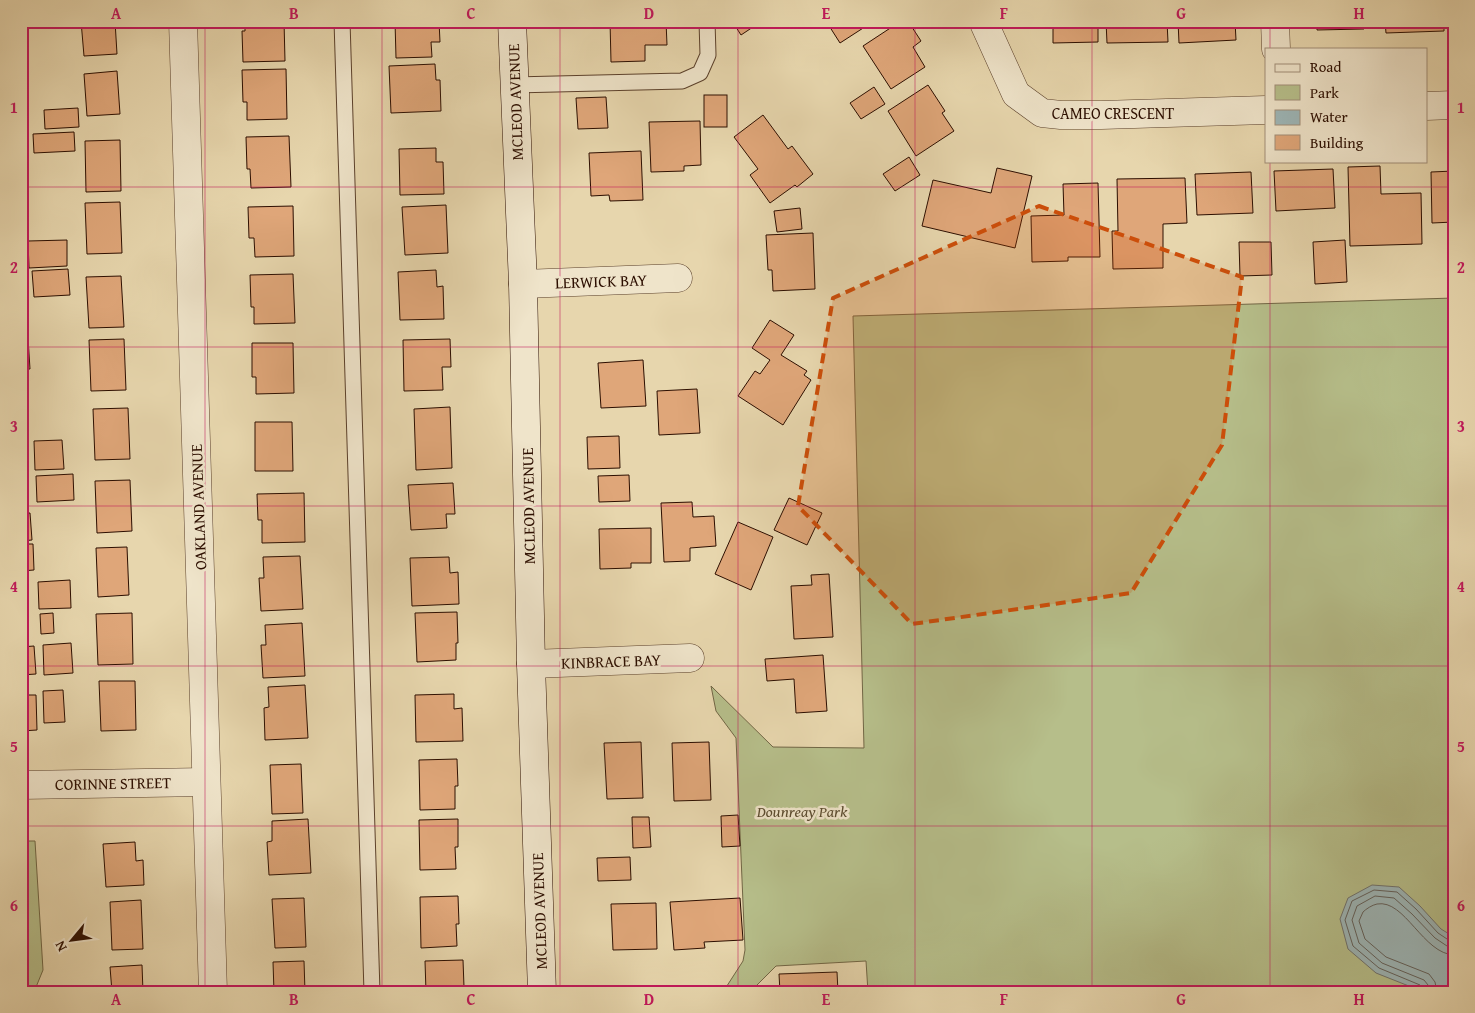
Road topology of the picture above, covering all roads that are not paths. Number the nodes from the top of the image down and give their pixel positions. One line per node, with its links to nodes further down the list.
1 (183, 21): 16 (street, OAKLAND AVENUE)
2 (342, 21): 19 (lane)
3 (512, 21): 8 (street, MCLEOD AVENUE)
4 (707, 21): 8 (lane)
5 (983, 21): 11 (street, CAMEO CRESCENT)
6 (1276, 21): 7 (street)
7 (1276, 48)
8 (514, 85): 13 (street, MCLEOD AVENUE)
9 (1454, 105): 10 (street)
10 (1428, 106)
11 (1265, 110)
12 (678, 278): 13 (street, LERWICK BAY)
13 (523, 284): 15 (street, MCLEOD AVENUE)
14 (690, 658): 15 (street, KINBRACE BAY)
15 (531, 664): 20 (street, MCLEOD AVENUE)
16 (206, 782): 17 (street, CORINNE STREET); 18 (street, OAKLAND AVENUE)
17 (21, 785)
18 (213, 992)
19 (372, 992)
20 (542, 992)

